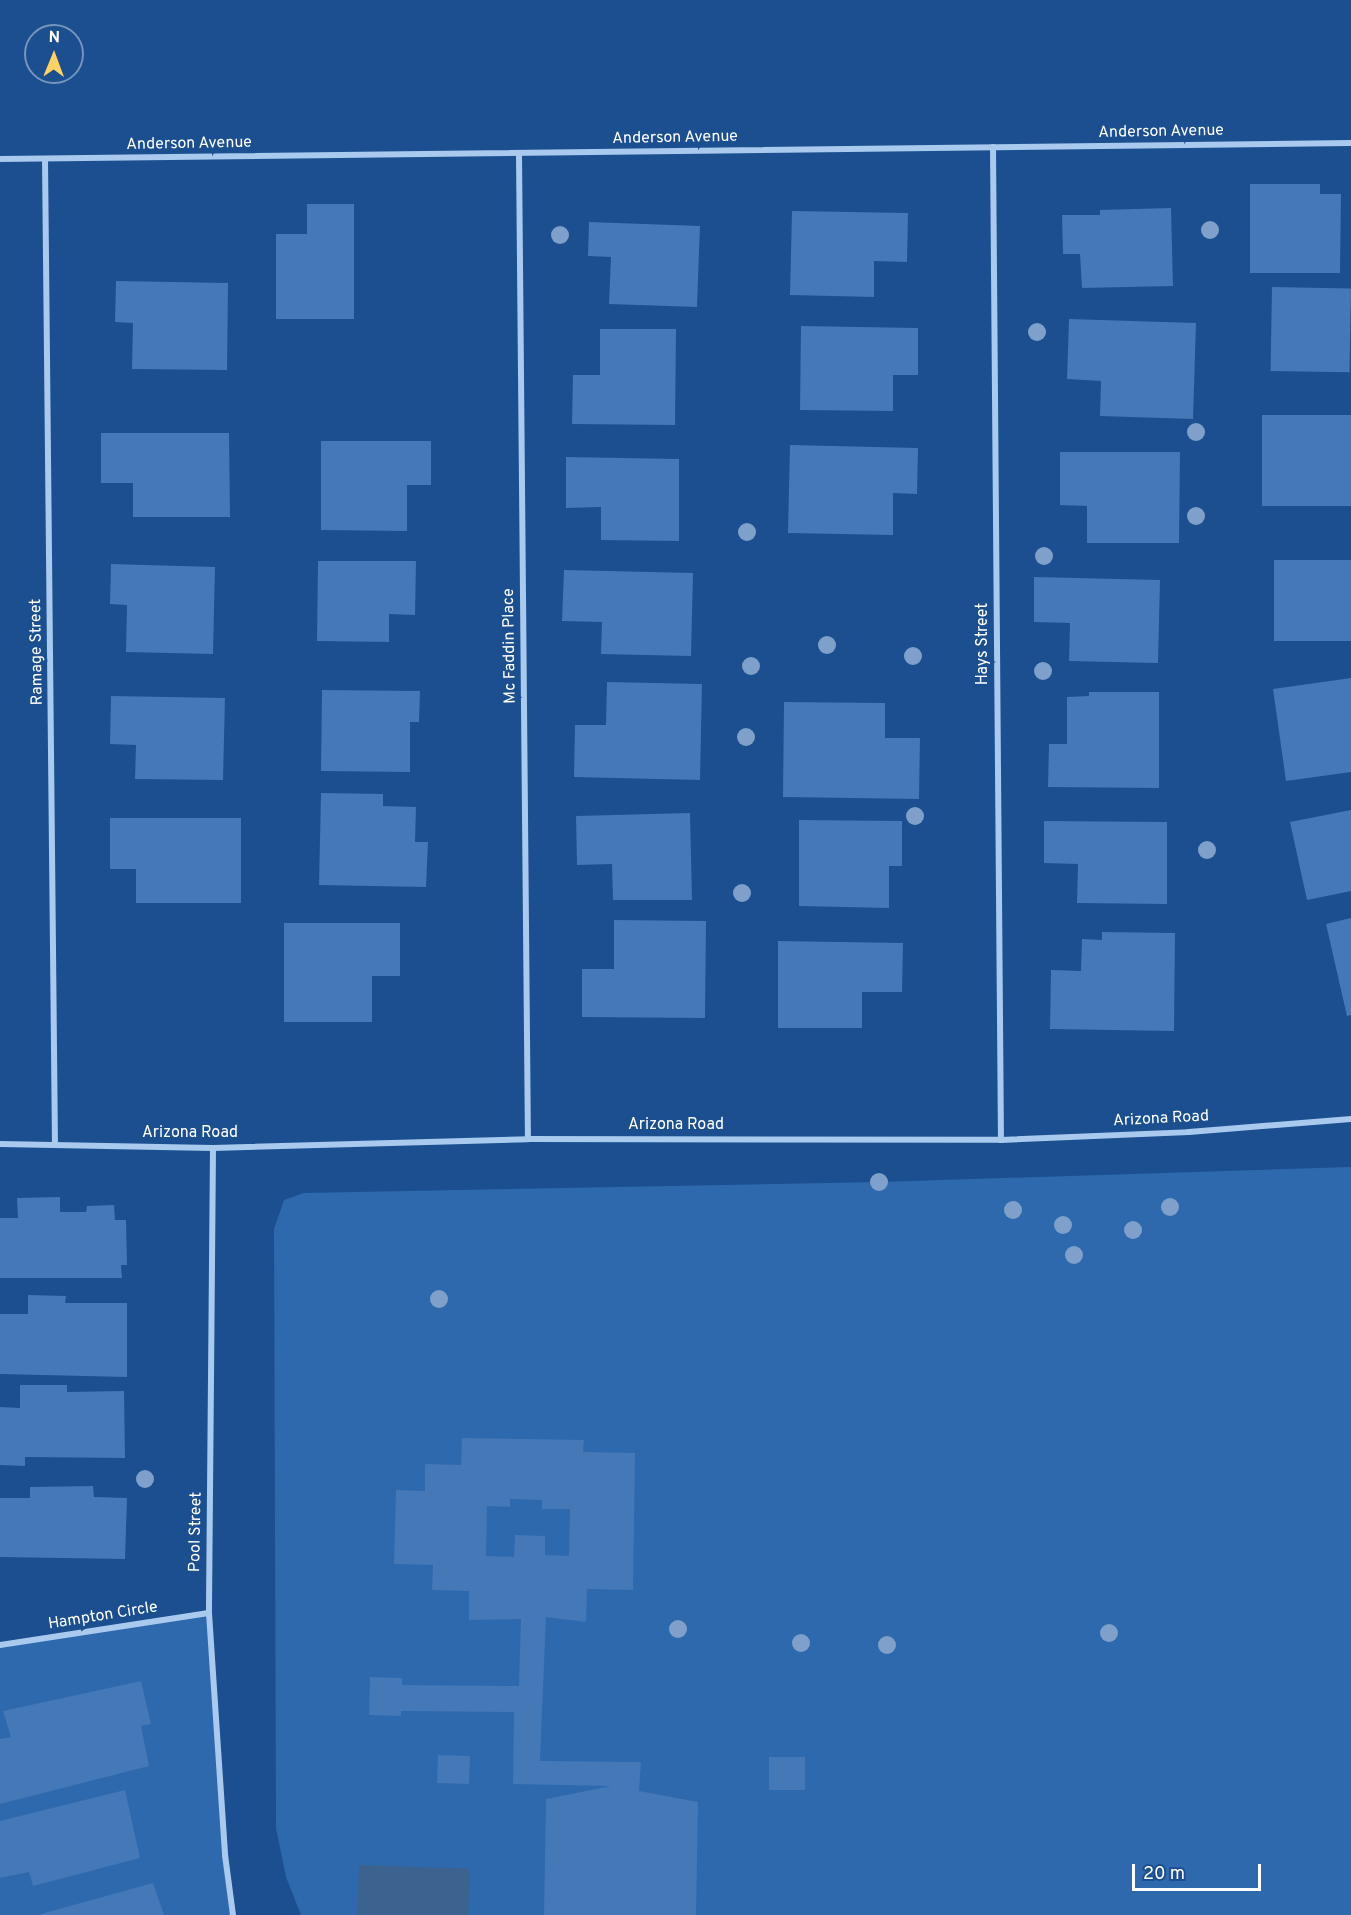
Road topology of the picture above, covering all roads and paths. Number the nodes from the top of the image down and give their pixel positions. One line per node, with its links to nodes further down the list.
1 (1351, 143): 2 (street, Anderson Avenue)
2 (993, 147): 3 (street, Anderson Avenue); 8 (street, Hays Street)
3 (519, 154): 5 (street, Anderson Avenue); 7 (street, Mc Faddin Place)
4 (0, 159): 5 (street, Anderson Avenue)
5 (45, 159): 10 (street, Ramage Street)
6 (1351, 1119): 8 (street, Arizona Road)
7 (528, 1139): 8 (street, Arizona Road); 11 (street, Arizona Road)
8 (1001, 1140)
9 (0, 1144): 10 (street, Arizona Road)
10 (55, 1145): 11 (street, Arizona Road)
11 (213, 1148): 12 (street, Pool Street)
12 (209, 1613): 13 (street, Hampton Circle); 14 (street, Pool Street)
13 (0, 1645)
14 (233, 1915)

